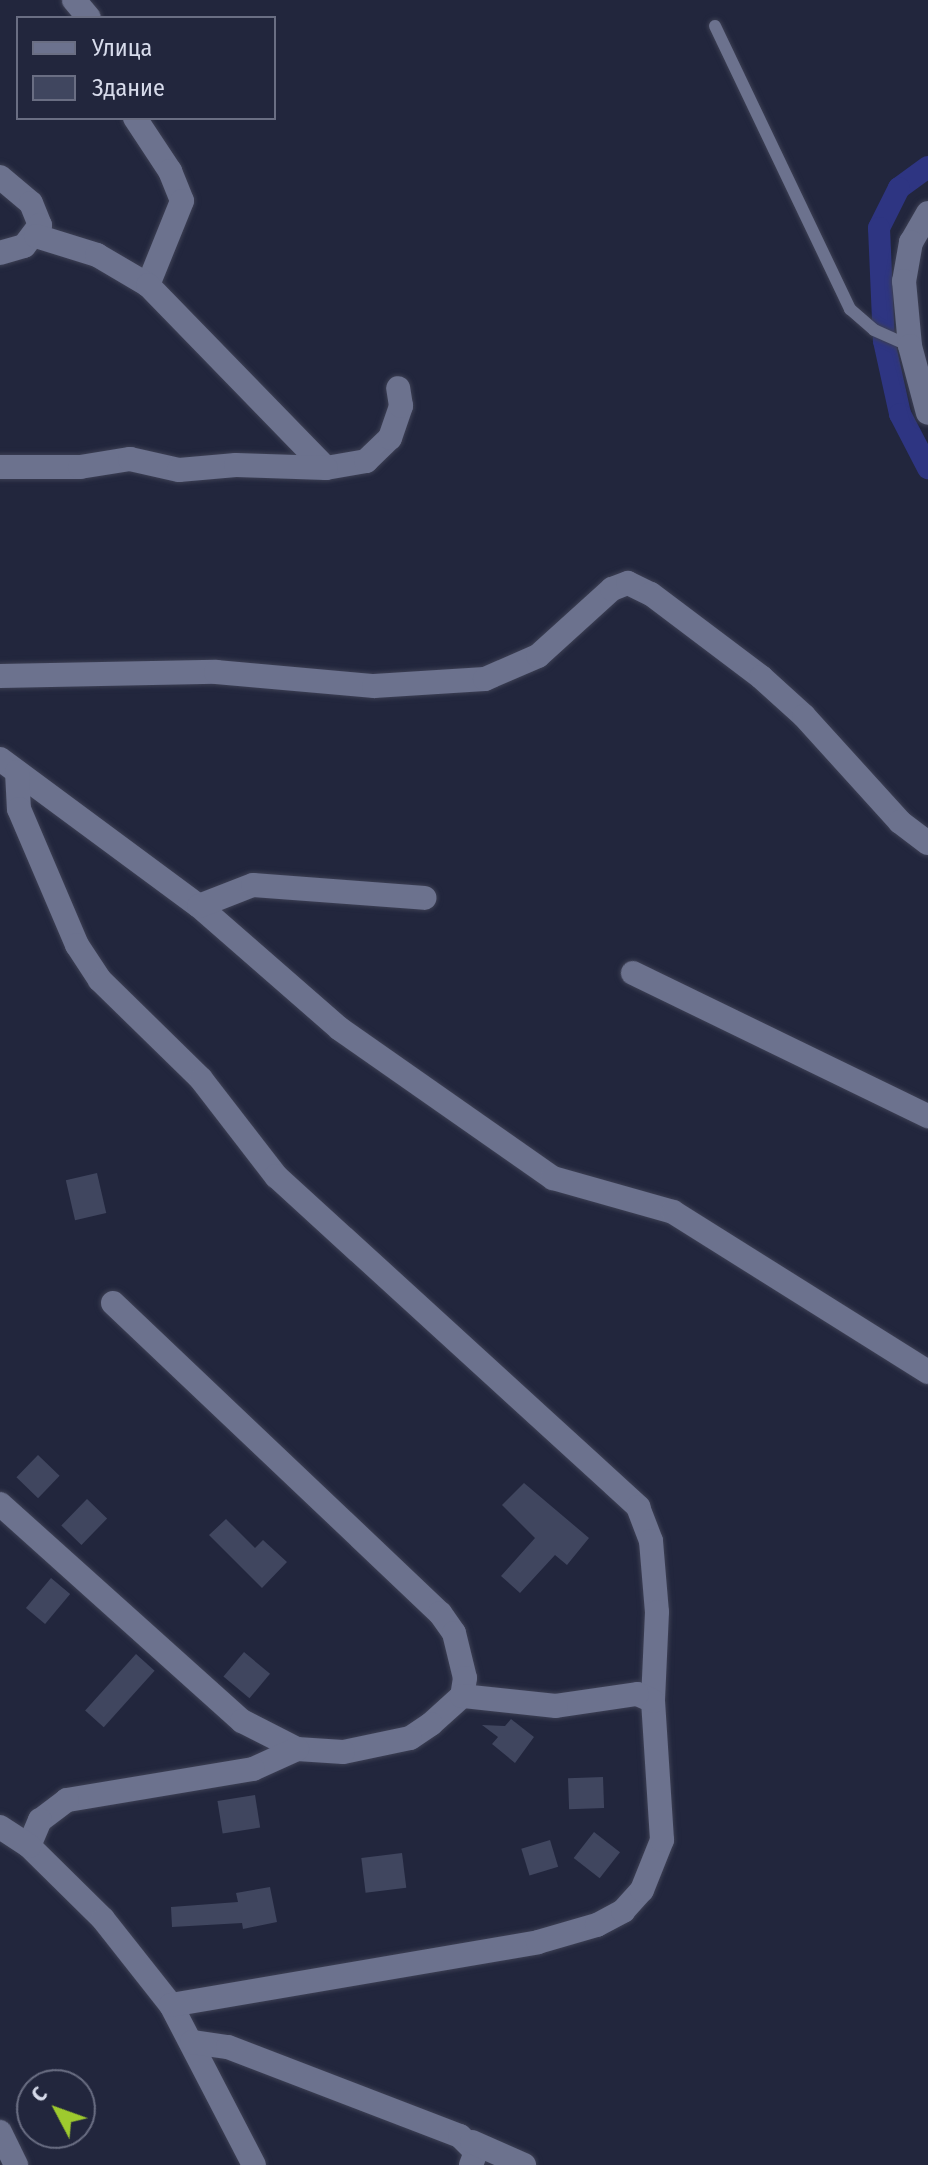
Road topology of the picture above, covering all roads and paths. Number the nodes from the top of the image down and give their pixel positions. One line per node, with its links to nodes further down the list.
1 (74, 0): 2 (street)
2 (87, 16)
3 (715, 26): 10 (lane)
4 (136, 120): 9 (street)
5 (0, 177): 7 (street)
6 (928, 213): 10 (street)
7 (36, 236): 8 (street); 9 (street)
8 (0, 253)
9 (148, 285): 14 (street)
10 (901, 343): 12 (street)
11 (398, 388): 14 (street)
12 (928, 413)
13 (0, 467): 14 (street)
14 (326, 468)
15 (0, 676): 17 (street)
16 (9, 766): 19 (street); 26 (street)
17 (928, 843)
18 (425, 898): 19 (street)
19 (199, 906): 23 (street)
20 (633, 973): 21 (street)
21 (928, 1116)
22 (113, 1303): 25 (street)
23 (928, 1372)
24 (0, 1504): 27 (street)
25 (462, 1696): 26 (street); 27 (street)
26 (653, 1701): 30 (street)
27 (297, 1749): 29 (street)
28 (0, 1827): 29 (street)
29 (29, 1846): 30 (street)
30 (171, 2005): 31 (street)
31 (192, 2042): 33 (street); 35 (street)
32 (0, 2132): 34 (street)
33 (471, 2154): 36 (street)
34 (16, 2165)
35 (254, 2165)
36 (524, 2165)

